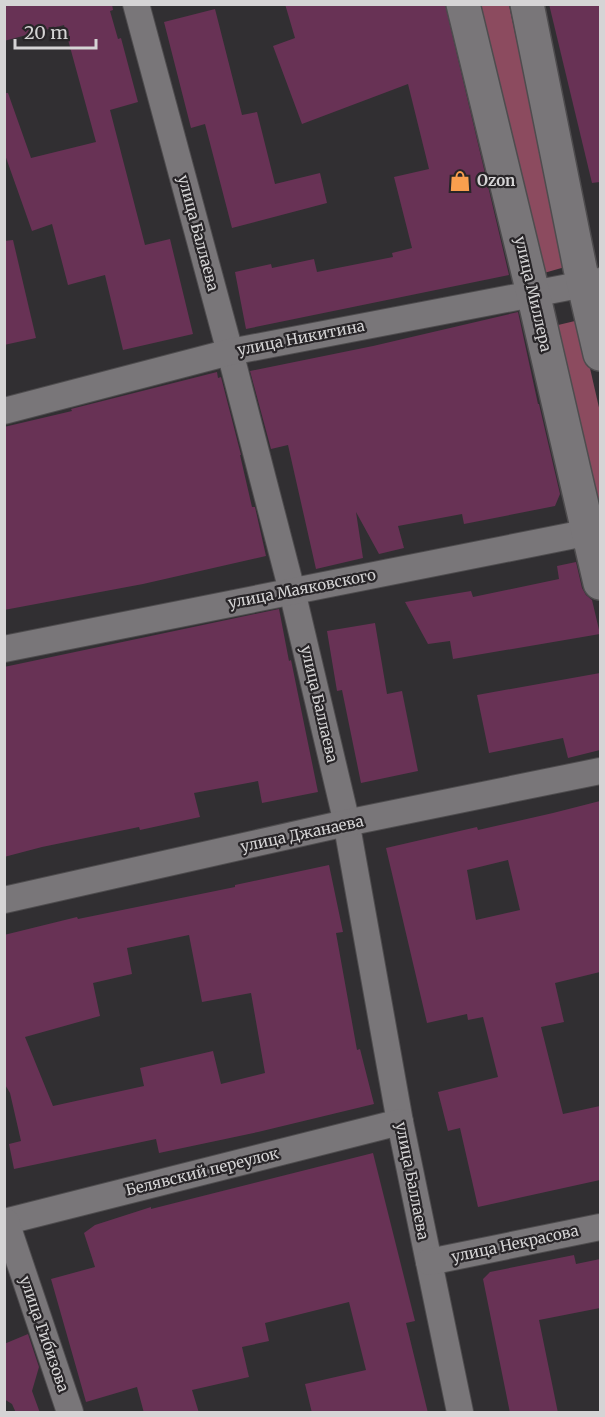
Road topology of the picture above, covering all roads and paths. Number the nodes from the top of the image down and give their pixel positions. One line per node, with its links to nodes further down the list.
1 (136, 4): 6 (street, улица Баллаева)
2 (463, 4): 5 (street, улица Миллера)
3 (527, 4): 4 (street)
4 (593, 282): 5 (street, улица Никитина); 7 (street)
5 (533, 293): 6 (street, улица Никитина); 9 (street, улица Миллера)
6 (230, 352): 8 (street, улица Никитина); 11 (street, улица Баллаева)
7 (600, 354)
8 (4, 411)
9 (594, 531): 10 (street, улица Миллера); 11 (street, улица Маяковского)
10 (600, 583)
11 (292, 591): 12 (street, улица Маяковского); 14 (street, улица Баллаева)
12 (4, 649)
13 (600, 771): 14 (street, улица Джанаева)
14 (346, 823): 15 (street, улица Джанаева); 16 (street, улица Баллаева)
15 (4, 900)
16 (400, 1122): 17 (street, Белявский переулок); 19 (street, улица Баллаева)
17 (5, 1222): 20 (street, улица Гибизова)
18 (600, 1227): 19 (street, улица Некрасова)
19 (429, 1262): 21 (street, улица Баллаева)
20 (70, 1413)
21 (460, 1413)

